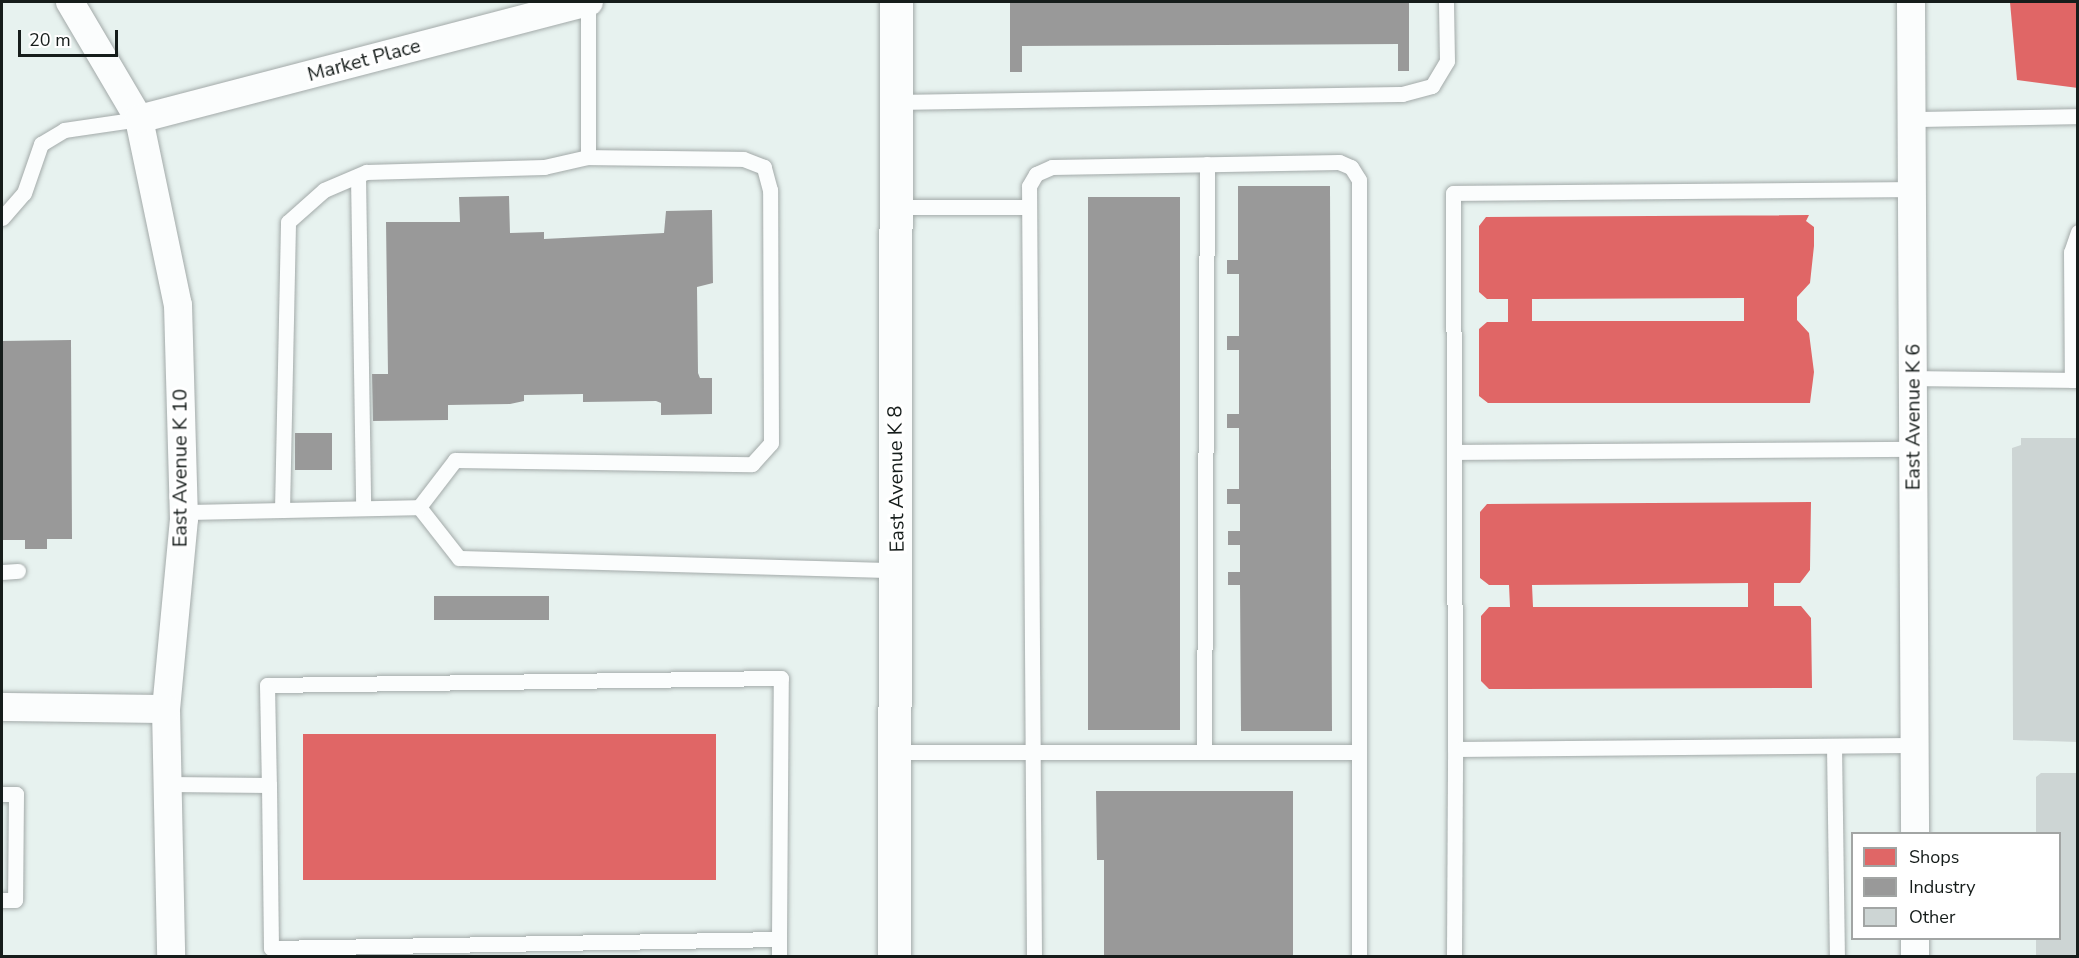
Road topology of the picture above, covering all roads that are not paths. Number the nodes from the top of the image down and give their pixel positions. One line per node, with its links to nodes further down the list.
1 (70, 2): 8 (street, East Avenue K 10)
2 (588, 2): 8 (street, Market Place); 10 (lane)
3 (896, 2): 6 (street, East Avenue K 8)
4 (1446, 2): 6 (lane)
5 (1911, 2): 9 (street, East Avenue K 6)
6 (895, 102): 14 (street, East Avenue K 8)
7 (2078, 116): 9 (lane)
8 (139, 119): 16 (lane); 25 (street, East Avenue K 10)
9 (1912, 119): 13 (street, East Avenue K 6)
10 (588, 157): 12 (lane); 22 (lane)
11 (1207, 164): 15 (lane); 36 (lane); 37 (lane)
12 (358, 176): 23 (lane); 24 (lane)
13 (1912, 189): 18 (street, East Avenue K 6); 21 (lane)
14 (894, 207): 15 (lane); 26 (street, East Avenue K 8)
15 (1029, 207): 35 (lane)
16 (2, 218)
17 (2078, 232): 19 (lane)
18 (1913, 378): 19 (lane); 20 (street, East Avenue K 6)
19 (2075, 380)
20 (1913, 449): 21 (lane); 31 (street, East Avenue K 6)
21 (1454, 452): 33 (lane)
22 (419, 507): 23 (lane); 26 (lane)
23 (363, 508): 24 (lane)
24 (282, 510): 25 (lane)
25 (184, 512): 30 (street, East Avenue K 10)
26 (897, 570): 34 (street, East Avenue K 8)
27 (18, 571): 28 (lane)
28 (2, 572)
29 (2, 707): 30 (street)
30 (166, 709): 38 (street, East Avenue K 10)
31 (1914, 745): 32 (lane); 41 (street, East Avenue K 6)
32 (1834, 746): 33 (lane); 51 (lane)
33 (1455, 749): 50 (lane)
34 (894, 752): 35 (lane); 47 (street, East Avenue K 8)
35 (1031, 752): 36 (lane); 48 (lane)
36 (1204, 752): 37 (lane)
37 (1359, 752): 49 (lane)
38 (168, 784): 39 (lane); 45 (street, East Avenue K 10)
39 (269, 784): 43 (lane); 43 (lane)
40 (2, 794): 42 (lane)
41 (1915, 832)
42 (2, 900)
43 (778, 939): 46 (lane)
44 (1915, 940): 52 (street)
45 (171, 957)
46 (779, 957)
47 (894, 957)
48 (1034, 957)
49 (1359, 957)
50 (1454, 957)
51 (1837, 957)
52 (1915, 957)

